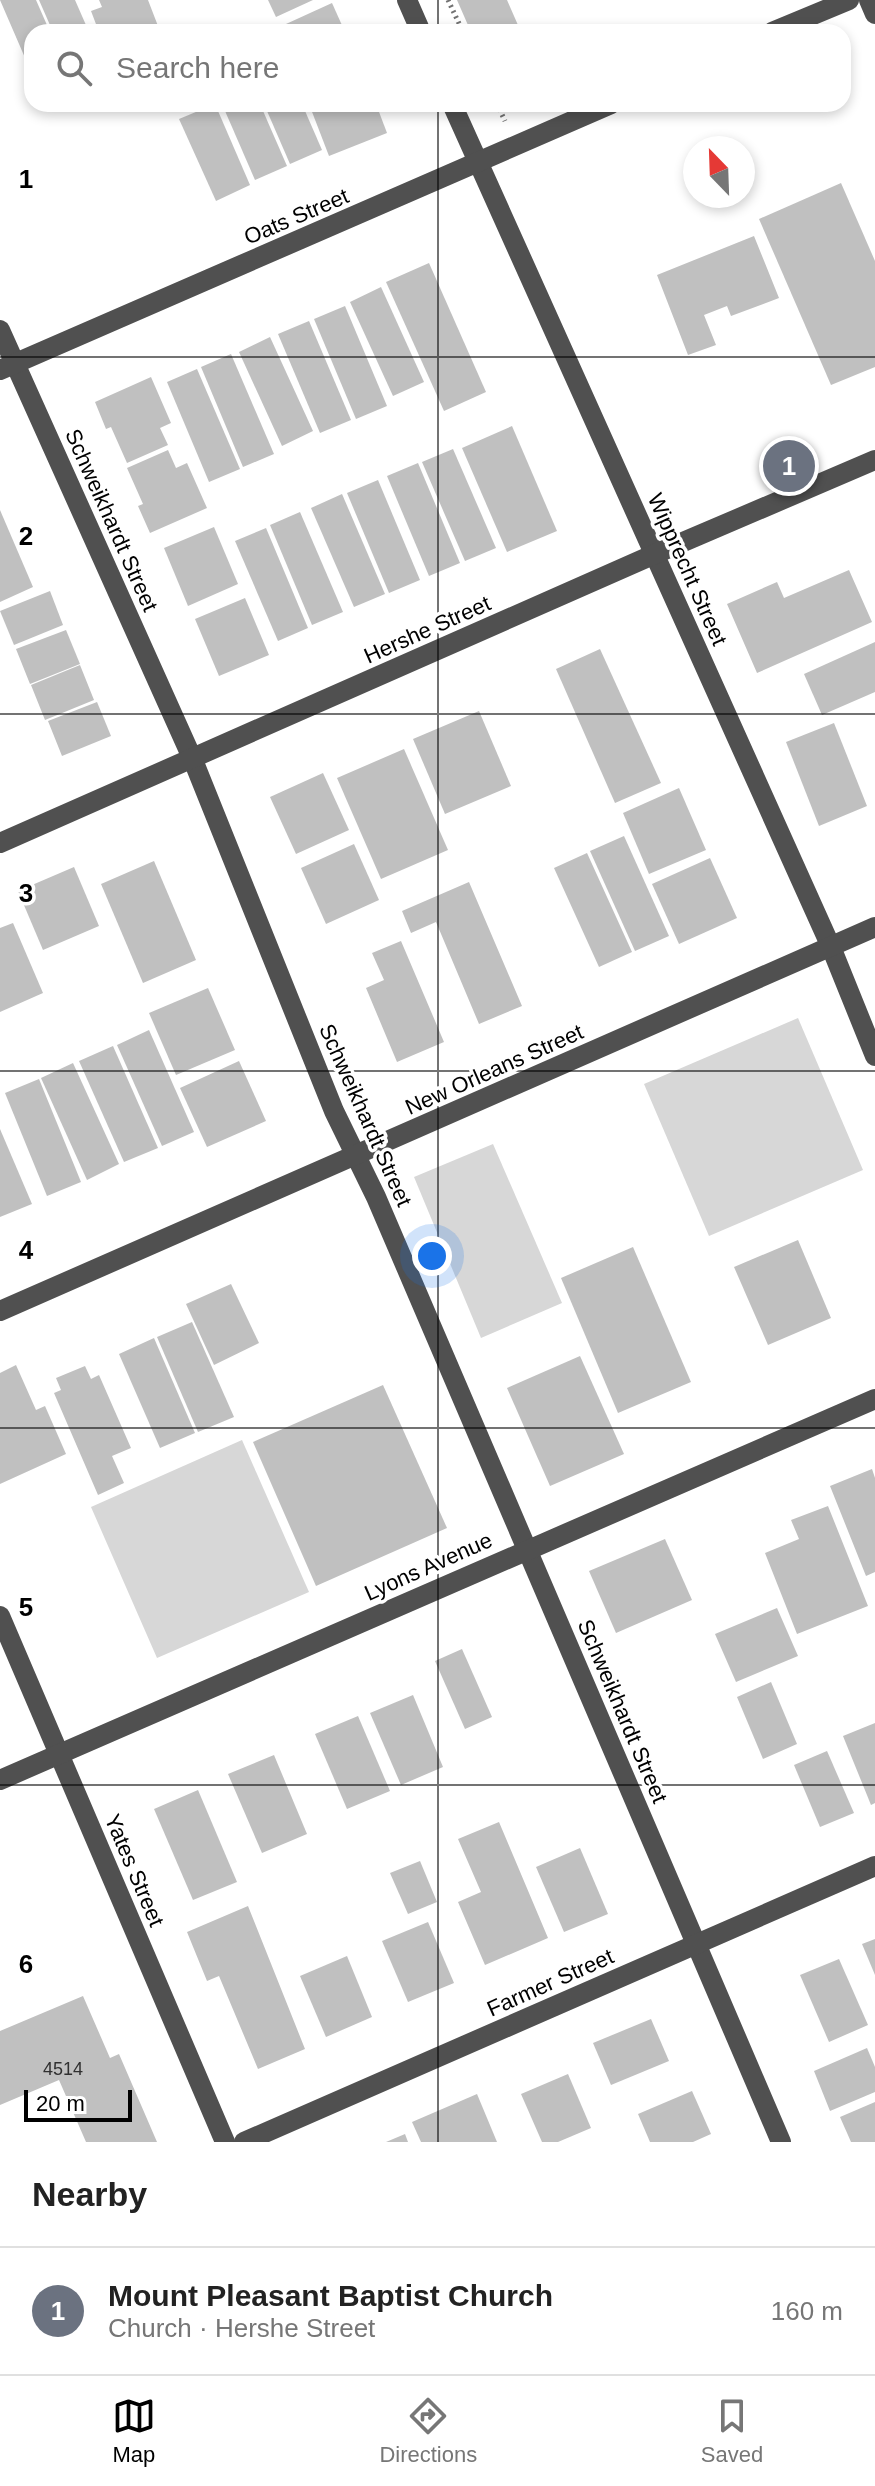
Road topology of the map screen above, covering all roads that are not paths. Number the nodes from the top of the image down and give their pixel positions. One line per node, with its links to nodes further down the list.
1 (407, 0): 5 (street)
2 (849, 0): 6 (street)
3 (869, 0): 4 (street)
4 (875, 14)
5 (418, 24)
6 (791, 24)
7 (456, 112): 9 (street, Wipprecht Street)
8 (593, 112): 9 (street, Oats Street)
9 (478, 163): 11 (street, Oats Street); 13 (street, Wipprecht Street)
10 (0, 330): 11 (street, Schweikhardt Street)
11 (8, 366): 14 (street, Schweikhardt Street)
12 (875, 460): 13 (street, Hershe Street)
13 (655, 554): 14 (street, Hershe Street); 17 (street, Wipprecht Street)
14 (193, 760): 15 (street, Hershe Street); 19 (street, Schweikhardt Street)
15 (0, 843)
16 (875, 927): 17 (street, New Orleans Street)
17 (831, 947): 18 (street, Wipprecht Street); 19 (street, New Orleans Street)
18 (875, 1056)
19 (355, 1156): 20 (street, New Orleans Street); 22 (street, Schweikhardt Street)
20 (0, 1311)
21 (875, 1399): 22 (street, Lyons Avenue)
22 (528, 1549): 24 (street, Lyons Avenue); 27 (street, Schweikhardt Street)
23 (0, 1616): 24 (street, Yates Street)
24 (59, 1754): 25 (street, Lyons Avenue); 28 (street, Yates Street)
25 (0, 1780)
26 (875, 1866): 27 (street, Farmer Street)
27 (695, 1945): 29 (street, Farmer Street); 30 (street, Schweikhardt Street)
28 (225, 2142)
29 (244, 2142)
30 (781, 2142)

